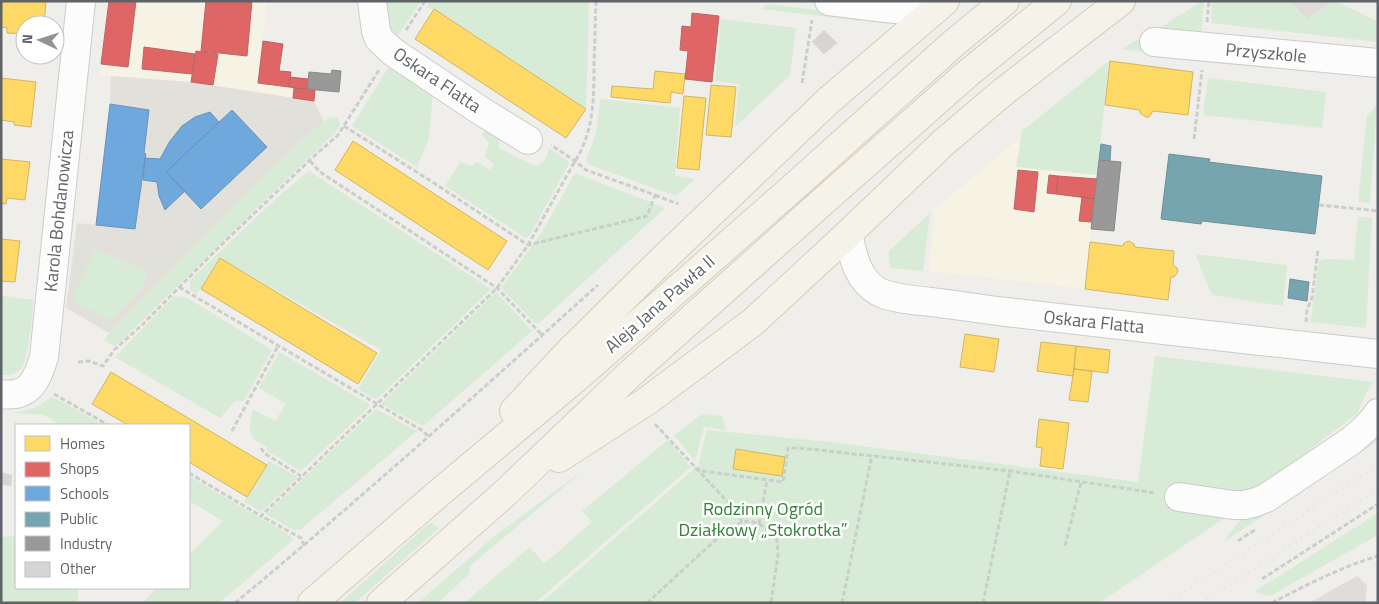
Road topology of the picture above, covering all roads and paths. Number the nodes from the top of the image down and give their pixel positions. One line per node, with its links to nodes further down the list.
1 (81, 1): 33 (street, Karola Bohdanowicza)
2 (372, 1): 11 (street, Oskara Flatta)
3 (425, 1): 11 (path)
4 (596, 1): 22 (path)
5 (1005, 1): 48 (main road, Aleja Jana Pawła II)
6 (1057, 1): 49 (main road, Aleja Jana Pawła II)
7 (1121, 1): 21 (main road)
8 (939, 6): 9 (street); 48 (main road)
9 (821, 10): 13 (path)
10 (1154, 42): 12 (street, Przyszkole)
11 (393, 52): 14 (path); 15 (street, Oskara Flatta)
12 (1378, 63)
13 (802, 83)
14 (344, 126): 16 (path); 22 (path)
15 (528, 140)
16 (310, 161): 25 (path); 26 (path)
17 (655, 195): 18 (path)
18 (678, 204)
19 (1319, 205): 20 (path)
20 (1378, 211)
21 (848, 234): 30 (street, Oskara Flatta); 49 (main road)
22 (528, 245): 26 (path)
23 (1318, 250): 27 (path)
24 (601, 282): 28 (path)
25 (179, 287): 29 (path); 31 (path)
26 (497, 288): 28 (path); 34 (path)
27 (1306, 325)
28 (542, 335): 39 (path)
29 (278, 346): 34 (path); 38 (path)
30 (1378, 354)
31 (78, 362)
32 (49, 391): 37 (path)
33 (1, 394)
34 (376, 404): 39 (path); 45 (path)
35 (1378, 413): 50 (street)
36 (654, 423): 42 (path)
37 (106, 424)
38 (232, 431)
39 (429, 437): 55 (path)
40 (261, 448): 45 (path)
41 (872, 455): 43 (path); 46 (path); 64 (path)
42 (696, 468): 46 (path); 53 (path)
43 (1010, 471): 47 (path); 65 (path)
44 (190, 474): 52 (path)
45 (302, 476): 52 (path)
46 (767, 480): 54 (path)
47 (1081, 482): 50 (path); 56 (path)
48 (439, 493): 60 (main road, Aleja Jana Pawła II)
49 (504, 495): 61 (main road, Aleja Jana Pawła II)
50 (1179, 497)
51 (1378, 504): 58 (path)
52 (261, 516): 55 (path)
53 (742, 522): 54 (path); 62 (path)
54 (759, 524): 63 (path)
55 (304, 546): 59 (path)
56 (1065, 546)
57 (1378, 556): 66 (path)
58 (1262, 579)
59 (235, 603)
60 (312, 603)
61 (381, 603)
62 (646, 603)
63 (771, 603)
64 (842, 603)
65 (983, 603)
66 (1272, 603)

